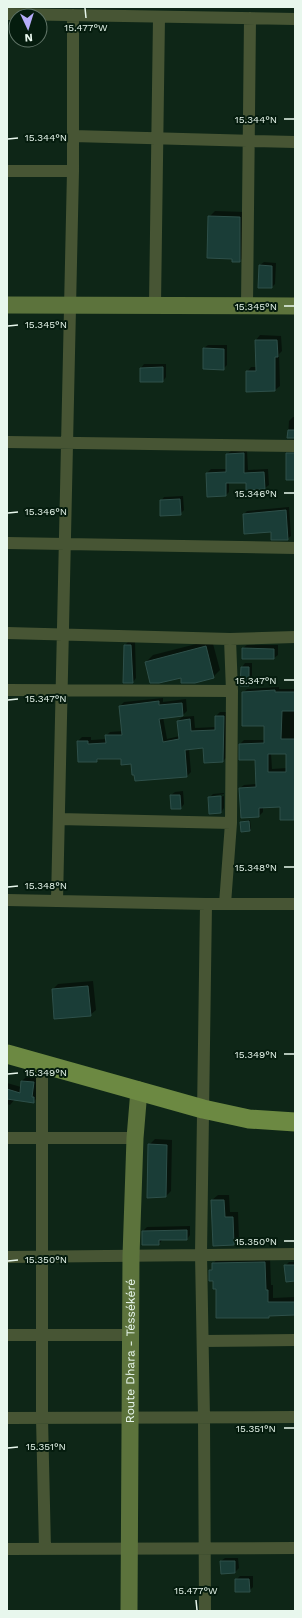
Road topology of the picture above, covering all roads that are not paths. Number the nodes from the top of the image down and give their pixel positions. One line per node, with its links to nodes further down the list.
1 (7, 14): 2 (street)
2 (73, 15): 3 (street); 6 (street)
3 (159, 17): 4 (street); 7 (street)
4 (250, 18): 5 (street); 8 (street)
5 (295, 19)
6 (73, 136): 7 (street); 11 (street)
7 (157, 138): 8 (street); 14 (street)
8 (249, 140): 9 (street); 15 (street)
9 (295, 142)
10 (7, 170): 11 (street)
11 (73, 171): 13 (street)
12 (7, 305): 13 (street)
13 (70, 305): 14 (street); 18 (street)
14 (155, 305): 15 (street)
15 (247, 306): 16 (street)
16 (295, 306)
17 (7, 442): 18 (street)
18 (67, 443): 19 (street); 21 (street)
19 (295, 446)
20 (7, 543): 21 (street)
21 (65, 544): 22 (street); 24 (street)
22 (295, 548)
23 (7, 633): 24 (street)
24 (63, 634): 26 (street); 28 (street)
25 (295, 637): 26 (street)
26 (230, 639): 29 (street)
27 (7, 690): 28 (street)
28 (62, 690): 29 (street); 30 (street)
29 (232, 691): 31 (street)
30 (59, 819): 31 (street); 33 (street)
31 (231, 823): 35 (street)
32 (7, 900): 33 (street)
33 (57, 901): 34 (street)
34 (206, 904): 35 (street); 40 (street)
35 (225, 904): 36 (street)
36 (295, 904)
37 (7, 1054): 38 (main road)
38 (42, 1063): 39 (main road); 43 (street)
39 (139, 1090): 40 (main road); 44 (street, Route Dhara - Téssékéré)
40 (203, 1109): 41 (main road); 45 (street)
41 (295, 1122)
42 (7, 1138): 43 (street)
43 (42, 1138): 44 (street); 49 (street)
44 (135, 1138): 47 (street, Route Dhara - Téssékéré)
45 (201, 1254): 46 (street); 47 (street); 54 (street)
46 (295, 1254)
47 (131, 1256): 49 (street); 52 (street, Route Dhara - Téssékéré)
48 (7, 1257): 49 (street)
49 (41, 1257): 51 (street)
50 (7, 1335): 51 (street)
51 (42, 1335): 52 (street); 57 (street)
52 (130, 1335): 58 (street, Route Dhara - Téssékéré)
53 (295, 1340): 54 (street)
54 (203, 1341): 59 (street)
55 (295, 1417): 59 (street)
56 (7, 1418): 57 (street)
57 (42, 1418): 58 (street); 63 (street)
58 (130, 1418): 59 (street); 64 (street, Route Dhara - Téssékéré)
59 (204, 1418): 60 (street)
60 (205, 1548): 61 (street); 64 (street); 66 (street)
61 (295, 1548)
62 (7, 1549): 63 (street)
63 (45, 1549): 64 (street)
64 (130, 1549): 65 (street, Route Dhara - Téssékéré)
65 (129, 1611)
66 (205, 1611)

